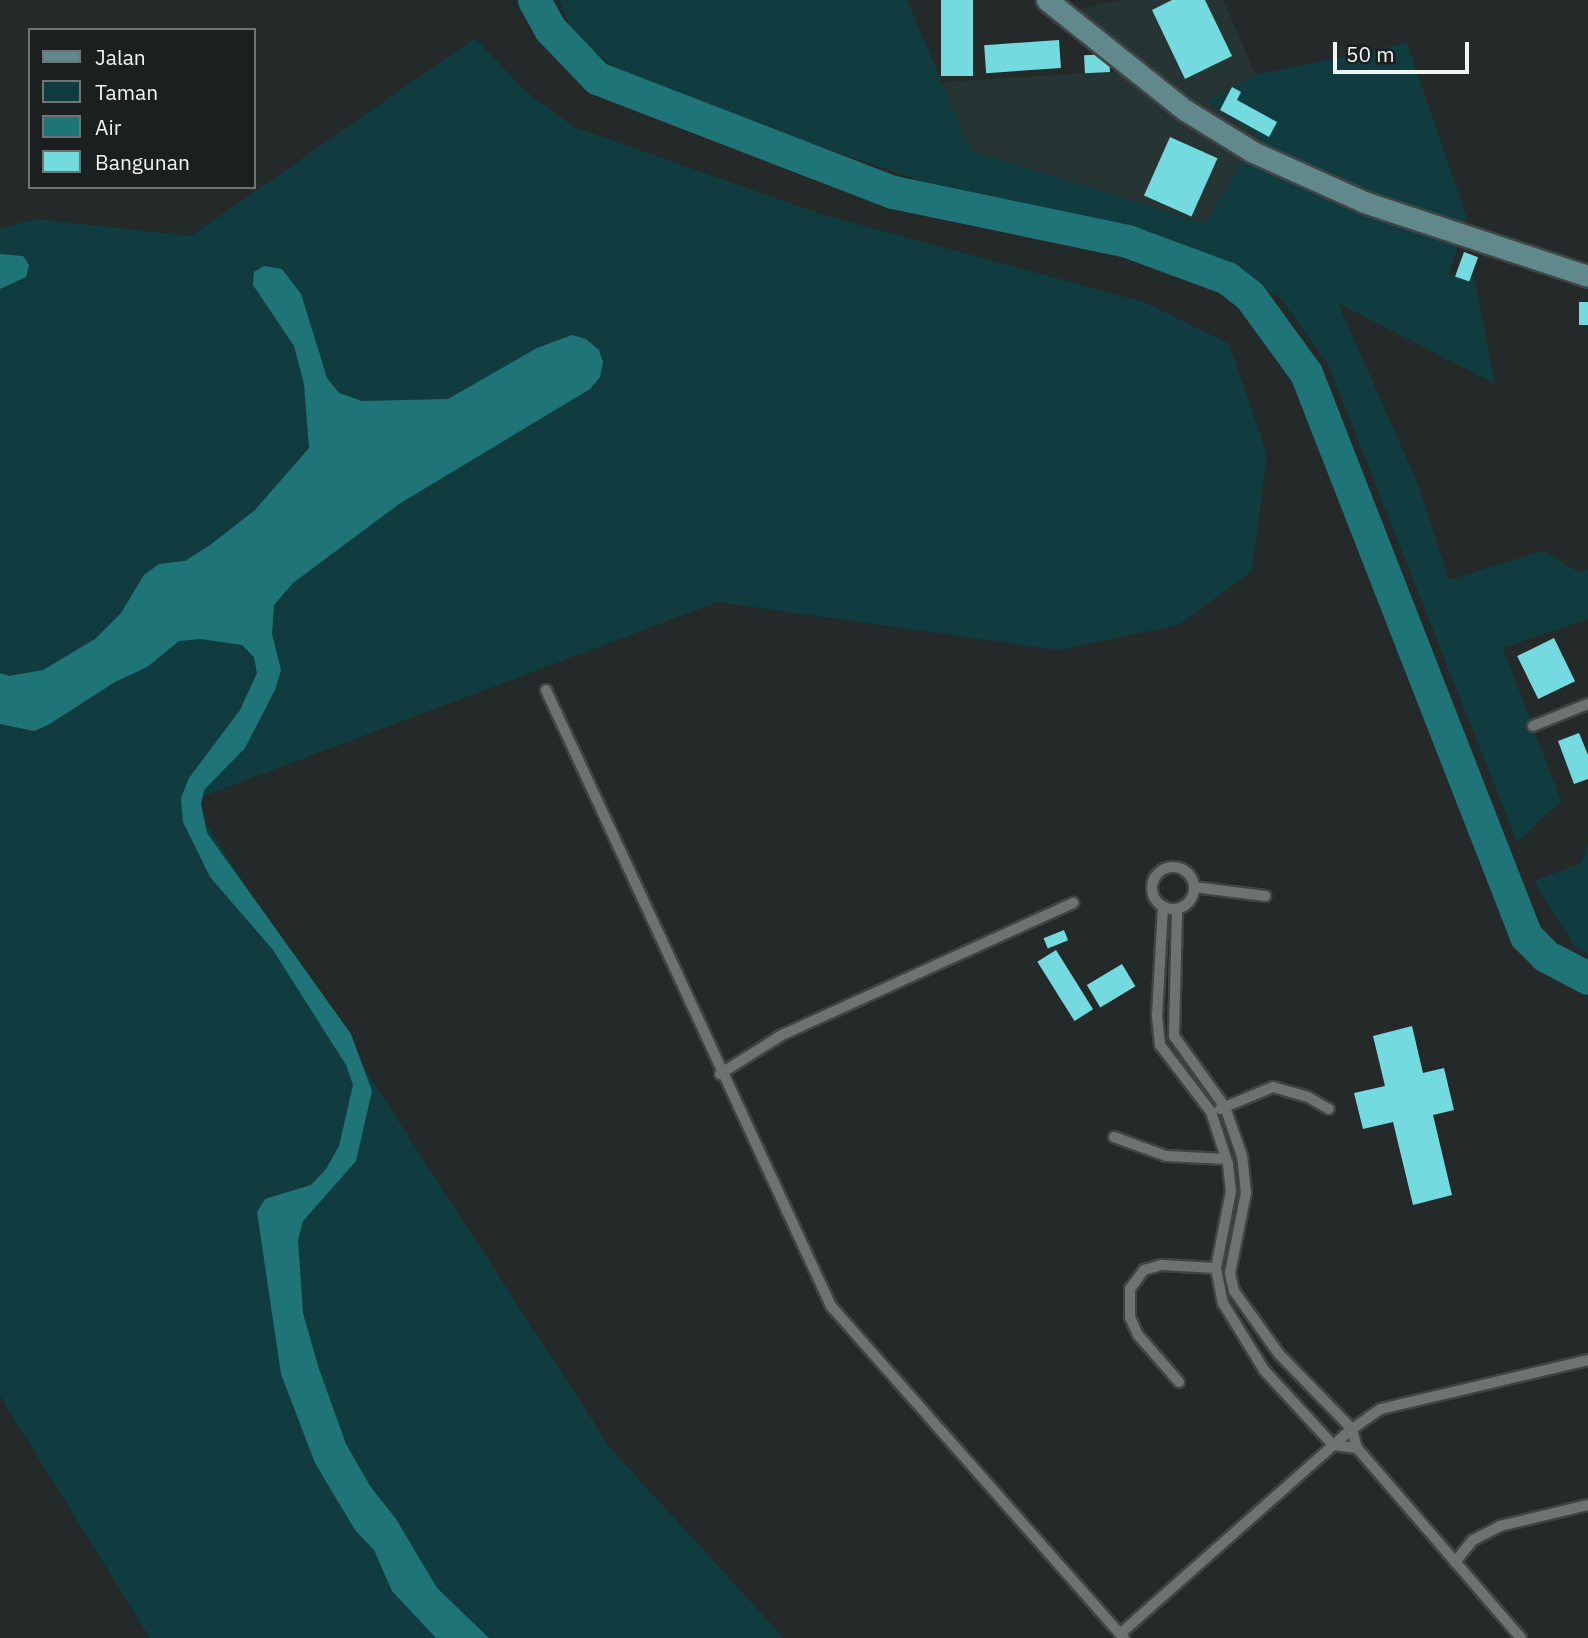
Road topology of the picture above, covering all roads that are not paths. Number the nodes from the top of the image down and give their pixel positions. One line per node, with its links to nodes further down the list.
1 (1047, 0): 2 (street)
2 (1588, 276)
3 (546, 690): 11 (lane)
4 (1588, 704): 5 (lane)
5 (1533, 726)
6 (1195, 887): 7 (lane); 9 (lane); 10 (lane)
7 (1265, 896)
8 (1073, 903): 11 (lane)
9 (1163, 906): 10 (lane); 14 (lane)
10 (1177, 908): 12 (lane)
11 (720, 1074): 27 (lane)
12 (1225, 1107): 13 (lane); 14 (lane); 18 (lane)
13 (1329, 1109)
14 (1211, 1112): 16 (lane)
15 (1114, 1137): 16 (lane)
16 (1226, 1159): 17 (lane)
17 (1216, 1268): 20 (lane); 21 (lane)
18 (1279, 1354): 20 (lane); 22 (lane)
19 (1588, 1360): 22 (lane)
20 (1264, 1370): 23 (lane)
21 (1179, 1382)
22 (1352, 1429): 23 (lane); 24 (lane)
23 (1333, 1445): 24 (lane); 27 (lane)
24 (1357, 1448): 26 (lane)
25 (1588, 1505): 26 (lane)
26 (1455, 1562): 28 (lane)
27 (1122, 1636)
28 (1521, 1638)

